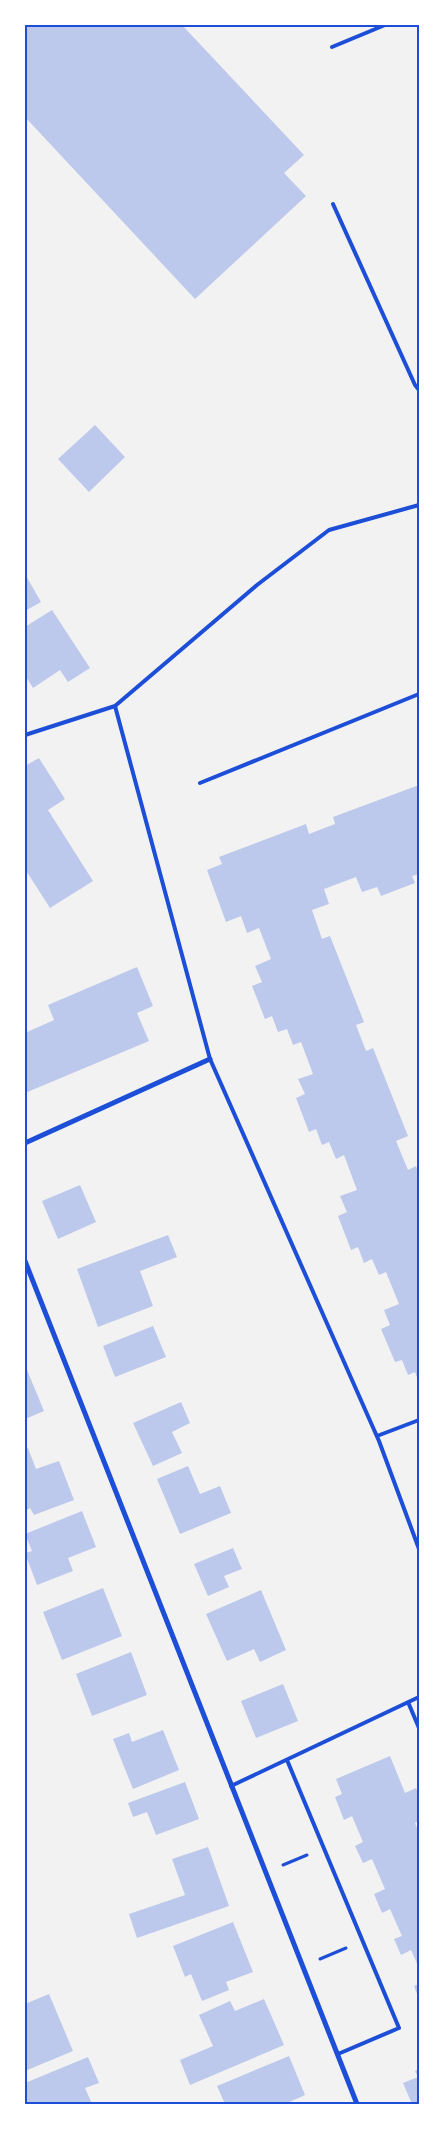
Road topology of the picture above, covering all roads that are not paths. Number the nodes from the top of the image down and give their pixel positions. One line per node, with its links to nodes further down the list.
1 (385, 25): 2 (lane)
2 (332, 48)
3 (333, 204): 4 (lane)
4 (419, 390)
5 (419, 504): 7 (lane)
6 (419, 694): 9 (lane)
7 (115, 706): 8 (lane); 10 (lane)
8 (25, 735)
9 (200, 783)
10 (210, 1059): 11 (street); 14 (lane)
11 (25, 1143)
12 (25, 1261): 20 (street)
13 (419, 1420): 14 (lane)
14 (377, 1436): 15 (lane)
15 (419, 1549)
16 (419, 1697): 17 (lane)
17 (408, 1702): 18 (lane); 19 (lane)
18 (419, 1728)
19 (287, 1760): 20 (lane); 21 (lane)
20 (231, 1786): 21 (street)
21 (338, 2054): 22 (street)
22 (357, 2104)

